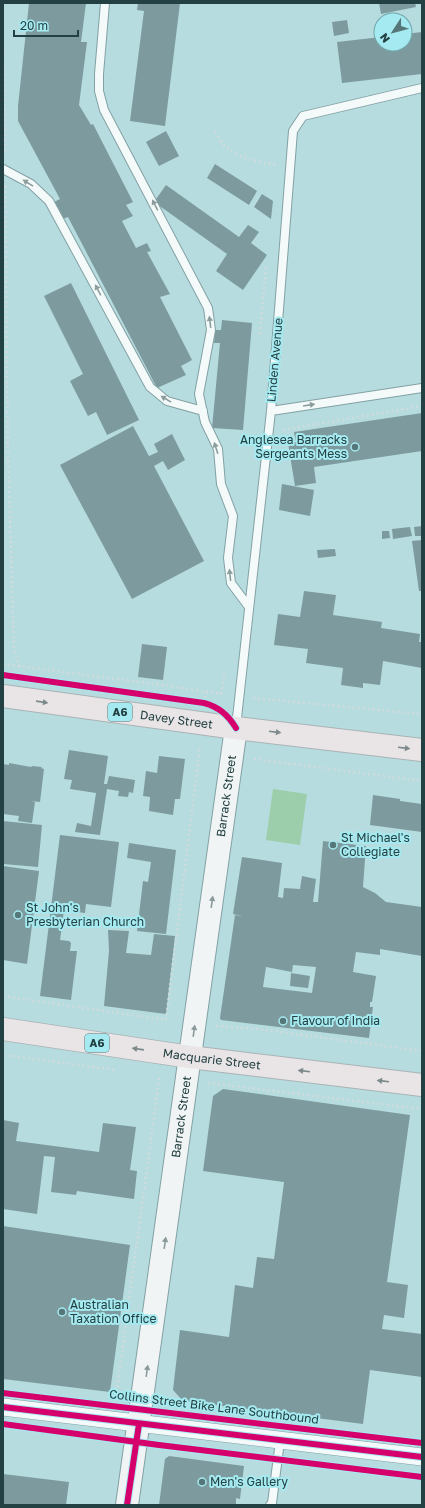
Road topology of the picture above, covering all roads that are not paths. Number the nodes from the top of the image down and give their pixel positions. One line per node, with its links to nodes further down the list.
1 (105, 3): 5 (lane, one-way to 1)
2 (422, 88): 6 (lane, Linden Avenue)
3 (4, 170): 5 (lane, one-way to 3)
4 (422, 388): 6 (lane, one-way to 4)
5 (203, 411): 7 (lane, one-way to 5)
6 (271, 411): 7 (lane, Linden Avenue)
7 (249, 607): 9 (lane, Linden Avenue)
8 (3, 696): 9 (highway, Davey Street / A6, one-way to 9)
9 (236, 728): 10 (highway, Davey Street / A6, one-way to 10); 12 (main road, Barrack Street, one-way to 9)
10 (422, 750)
11 (3, 1029): 12 (highway, Macquarie Street / A6, one-way to 11)
12 (190, 1057): 13 (highway, Macquarie Street / A6, one-way to 12); 15 (main road, Barrack Street, one-way to 12)
13 (422, 1085)
14 (3, 1408): 15 (street)
15 (139, 1424): 16 (street); 18 (main road, Barrack Street)
16 (280, 1441): 17 (street); 19 (lane)
17 (422, 1457)
18 (127, 1505)
19 (270, 1505)

